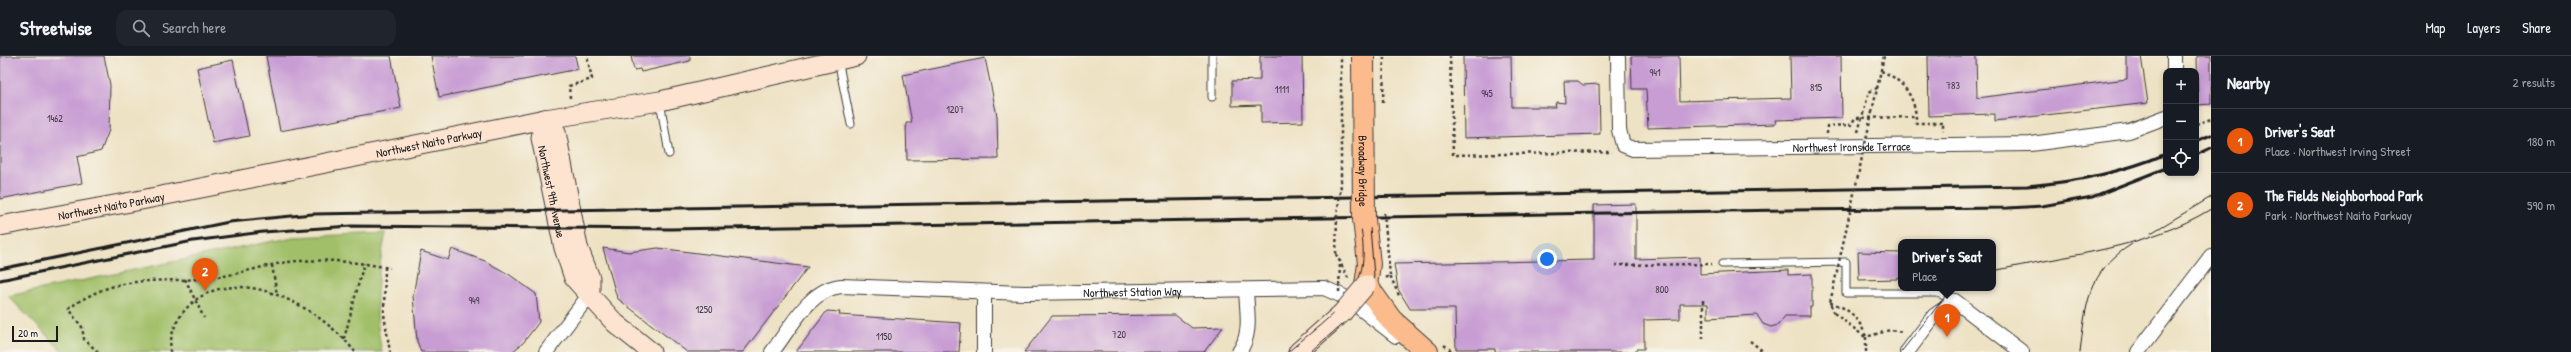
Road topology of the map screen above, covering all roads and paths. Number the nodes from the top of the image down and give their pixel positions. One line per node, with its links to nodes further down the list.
1 (588, 56): 13 (path)
2 (1212, 56): 15 (lane)
3 (1341, 56): 34 (path, Broadway Bridge, bridge)
4 (1363, 56): 45 (main road, Broadway Bridge, bridge)
5 (1384, 56): 17 (path, bridge)
6 (1450, 56): 29 (path)
7 (1618, 56): 29 (street)
8 (1884, 56): 12 (path)
9 (2174, 56): 11 (street)
10 (847, 58): 16 (main road, Northwest Naito Parkway); 26 (lane)
11 (2174, 68)
12 (1881, 71): 14 (path); 18 (path)
13 (569, 86)
14 (1877, 88): 19 (path); 23 (path, bridge)
15 (1212, 97)
16 (660, 101): 21 (main road, Northwest Naito Parkway); 31 (lane)
17 (1383, 109)
18 (1916, 117): 19 (path); 24 (path)
19 (1861, 118): 27 (path); 28 (path)
20 (2163, 118): 30 (street, Northwest Ironside Terrace)
21 (545, 119): 33 (main road, Northwest Naito Parkway); 48 (main road, Northwest 9th Avenue)
22 (2211, 119): 25 (path)
23 (1870, 120): 28 (path); 53 (path, bridge)
24 (1944, 123)
25 (2199, 123)
26 (851, 124)
27 (1827, 126)
28 (1859, 127): 30 (path)
29 (1623, 145): 30 (street, Northwest Ironside Terrace)
30 (1854, 146)
31 (669, 154)
32 (1383, 208): 43 (path, Broadway Bridge, bridge)
33 (0, 226)
34 (1336, 254)
35 (1340, 260): 54 (path, bridge)
36 (364, 263): 38 (path); 41 (path); 58 (path)
37 (1722, 264): 39 (path); 52 (lane)
38 (272, 265): 44 (path); 49 (path)
39 (1615, 265)
40 (2209, 265): 77 (street)
41 (385, 267): 42 (path); 64 (path)
42 (390, 268)
43 (1390, 275)
44 (185, 279): 51 (path); 61 (path)
45 (1366, 285): 54 (main road, bridge); 72 (main road)
46 (1246, 290): 47 (street, Northwest Station Way); 69 (street); 71 (street, Northwest Station Way)
47 (984, 293): 67 (street, Northwest Station Way); 68 (street)
48 (590, 294): 65 (street); 66 (main road, Northwest 9th Avenue)
49 (277, 295): 51 (path); 58 (path)
50 (1703, 300): 59 (path)
51 (195, 301): 55 (path); 62 (path)
52 (1955, 301): 75 (street); 76 (street)
53 (1830, 303): 57 (path, bridge); 57 (path)
54 (1342, 313): 70 (main road)
55 (204, 318)
56 (1903, 332): 57 (path)
57 (1866, 337): 74 (path)
58 (344, 339): 63 (path)
59 (1703, 340)
60 (1750, 341): 73 (path)
61 (98, 352)
62 (170, 352)
63 (355, 352)
64 (390, 352)
65 (546, 352)
66 (651, 352)
67 (772, 352)
68 (984, 352)
69 (1239, 352)
70 (1298, 352)
71 (1416, 352)
72 (1427, 352)
73 (1764, 352)
74 (1866, 352)
75 (1907, 352)
76 (2022, 352)
77 (2138, 352)

